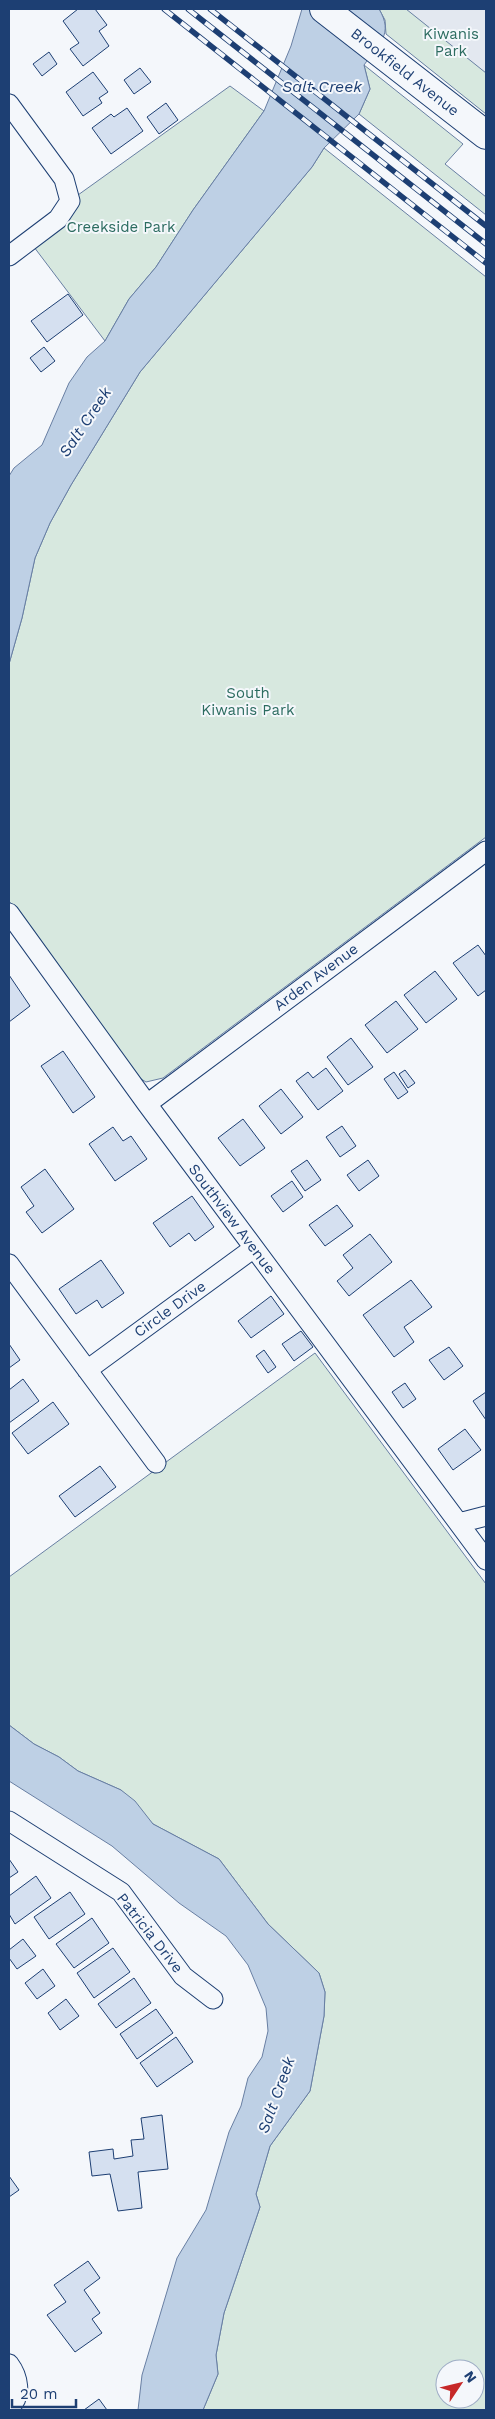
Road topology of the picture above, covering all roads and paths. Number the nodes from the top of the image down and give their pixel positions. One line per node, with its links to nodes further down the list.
1 (324, 9): 3 (street, Brookfield Avenue)
2 (9, 104): 4 (street)
3 (486, 135)
4 (9, 256)
5 (486, 851): 7 (street, Arden Avenue)
6 (9, 913): 7 (street, Southview Avenue)
7 (147, 1104): 8 (street, Southview Avenue)
8 (254, 1248): 10 (street, Circle Drive); 13 (street, Southview Avenue)
9 (9, 1264): 10 (street)
10 (87, 1370): 11 (street)
11 (156, 1463)
12 (486, 1516): 13 (street)
13 (458, 1523): 14 (street, Southview Avenue)
14 (486, 1560)
15 (9, 1821): 16 (street, Patricia Drive)
16 (213, 1999)
17 (9, 2364): 18 (street)
18 (13, 2400)

